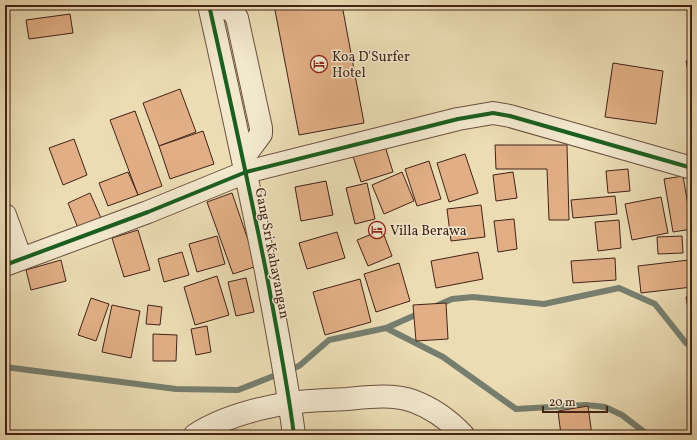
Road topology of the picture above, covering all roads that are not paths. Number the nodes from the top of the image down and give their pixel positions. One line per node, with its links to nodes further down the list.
1 (209, 5): 3 (street, Gang Sri Kahayangan)
2 (222, 5): 3 (street)
3 (245, 165): 4 (street); 6 (street); 7 (street, Gang Sri Kahayangan)
4 (692, 168)
5 (5, 215): 6 (street)
6 (13, 262)
7 (290, 402): 8 (street); 9 (street, Gang Sri Kahayangan); 10 (street)
8 (195, 435)
9 (294, 435)
10 (463, 435)

